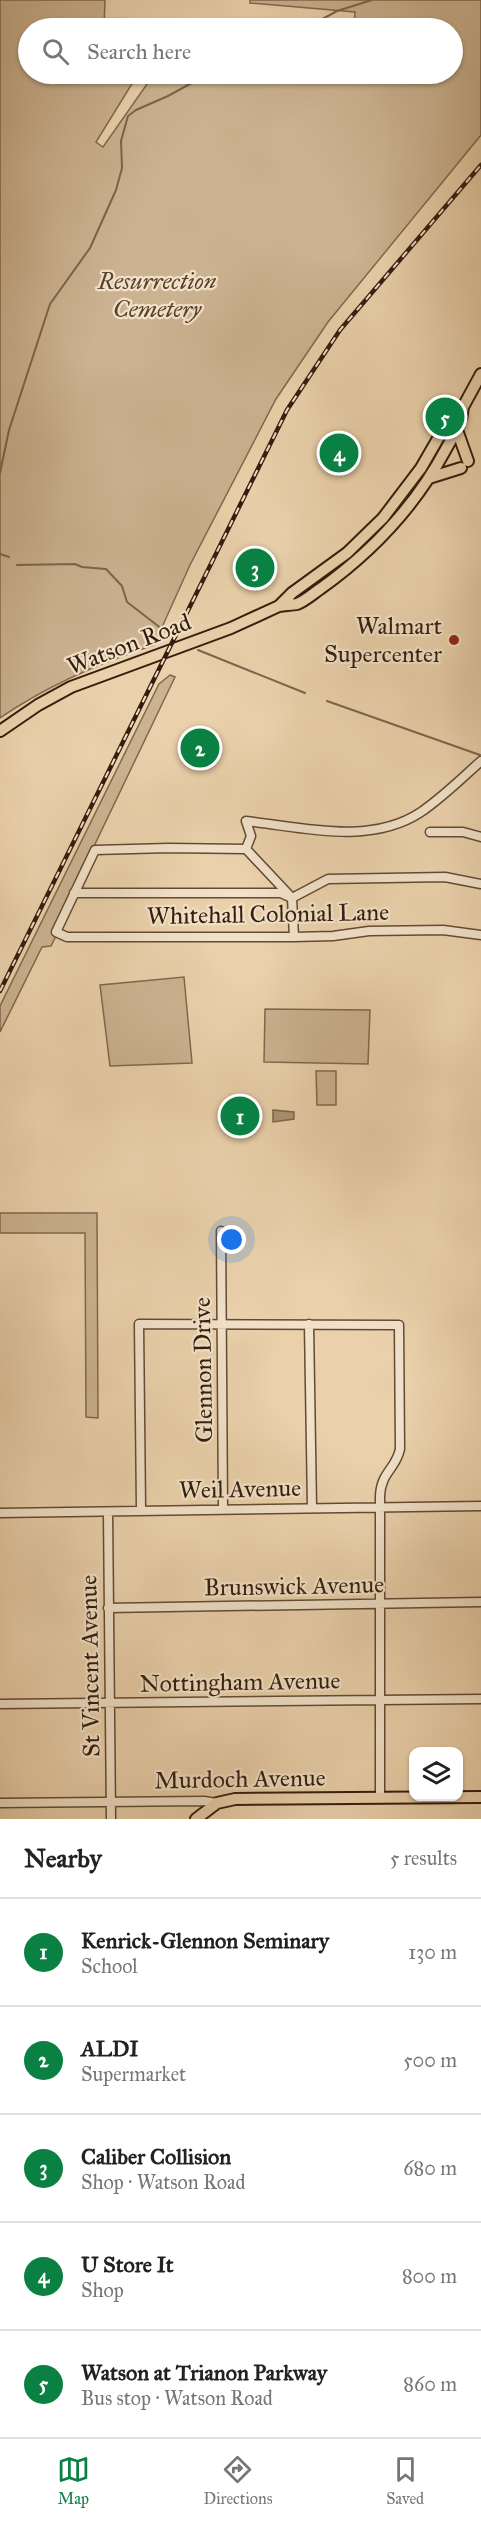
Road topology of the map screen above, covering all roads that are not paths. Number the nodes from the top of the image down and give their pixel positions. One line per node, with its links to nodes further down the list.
1 (481, 374): 2 (main road, Watson Road)
2 (463, 407): 3 (main road, Watson Road); 5 (main road, Watson Road)
3 (457, 430): 4 (main road, Watson Road); 4 (main road)
4 (428, 478): 5 (main road, Watson Road)
5 (279, 606): 6 (main road, Watson Road)
6 (0, 731)
7 (480, 764): 10 (street)
8 (430, 832): 9 (street)
9 (481, 837)
10 (246, 849): 12 (street); 13 (street)
11 (481, 884): 13 (street)
12 (74, 893): 13 (street); 15 (street, Whitehall Colonial Lane)
13 (292, 898): 15 (street)
14 (481, 935): 15 (street, Whitehall Colonial Lane)
15 (294, 937)
16 (221, 1232): 17 (street, Glennon Drive)
17 (222, 1324): 18 (street); 22 (street); 23 (street, Glennon Drive)
18 (309, 1324): 20 (street); 21 (street)
19 (481, 1506): 20 (street, Weil Avenue)
20 (381, 1507): 21 (street, Weil Avenue); 27 (street)
21 (312, 1508): 23 (street, Weil Avenue)
22 (141, 1509): 23 (street, Weil Avenue); 24 (street, Weil Avenue)
23 (223, 1509)
24 (108, 1512): 25 (street, Weil Avenue); 28 (street, St Vincent Avenue)
25 (0, 1513)
26 (481, 1602): 27 (street, Brunswick Avenue)
27 (381, 1604): 28 (street, Brunswick Avenue); 30 (street)
28 (108, 1608): 31 (street, St Vincent Avenue)
29 (481, 1699): 30 (street, Nottingham Avenue)
30 (380, 1700): 31 (street, Nottingham Avenue); 34 (street)
31 (109, 1703): 32 (street, Nottingham Avenue); 35 (street, St Vincent Avenue)
32 (0, 1704)
33 (481, 1797): 34 (main road, Murdoch Avenue)
34 (381, 1798): 37 (main road, Murdoch Avenue)
35 (111, 1801): 36 (street, Murdoch Avenue); 37 (street, Murdoch Avenue); 38 (street, St Vincent Avenue)
36 (0, 1803)
37 (217, 1803): 39 (main road)
38 (111, 1819)
39 (196, 1819)

